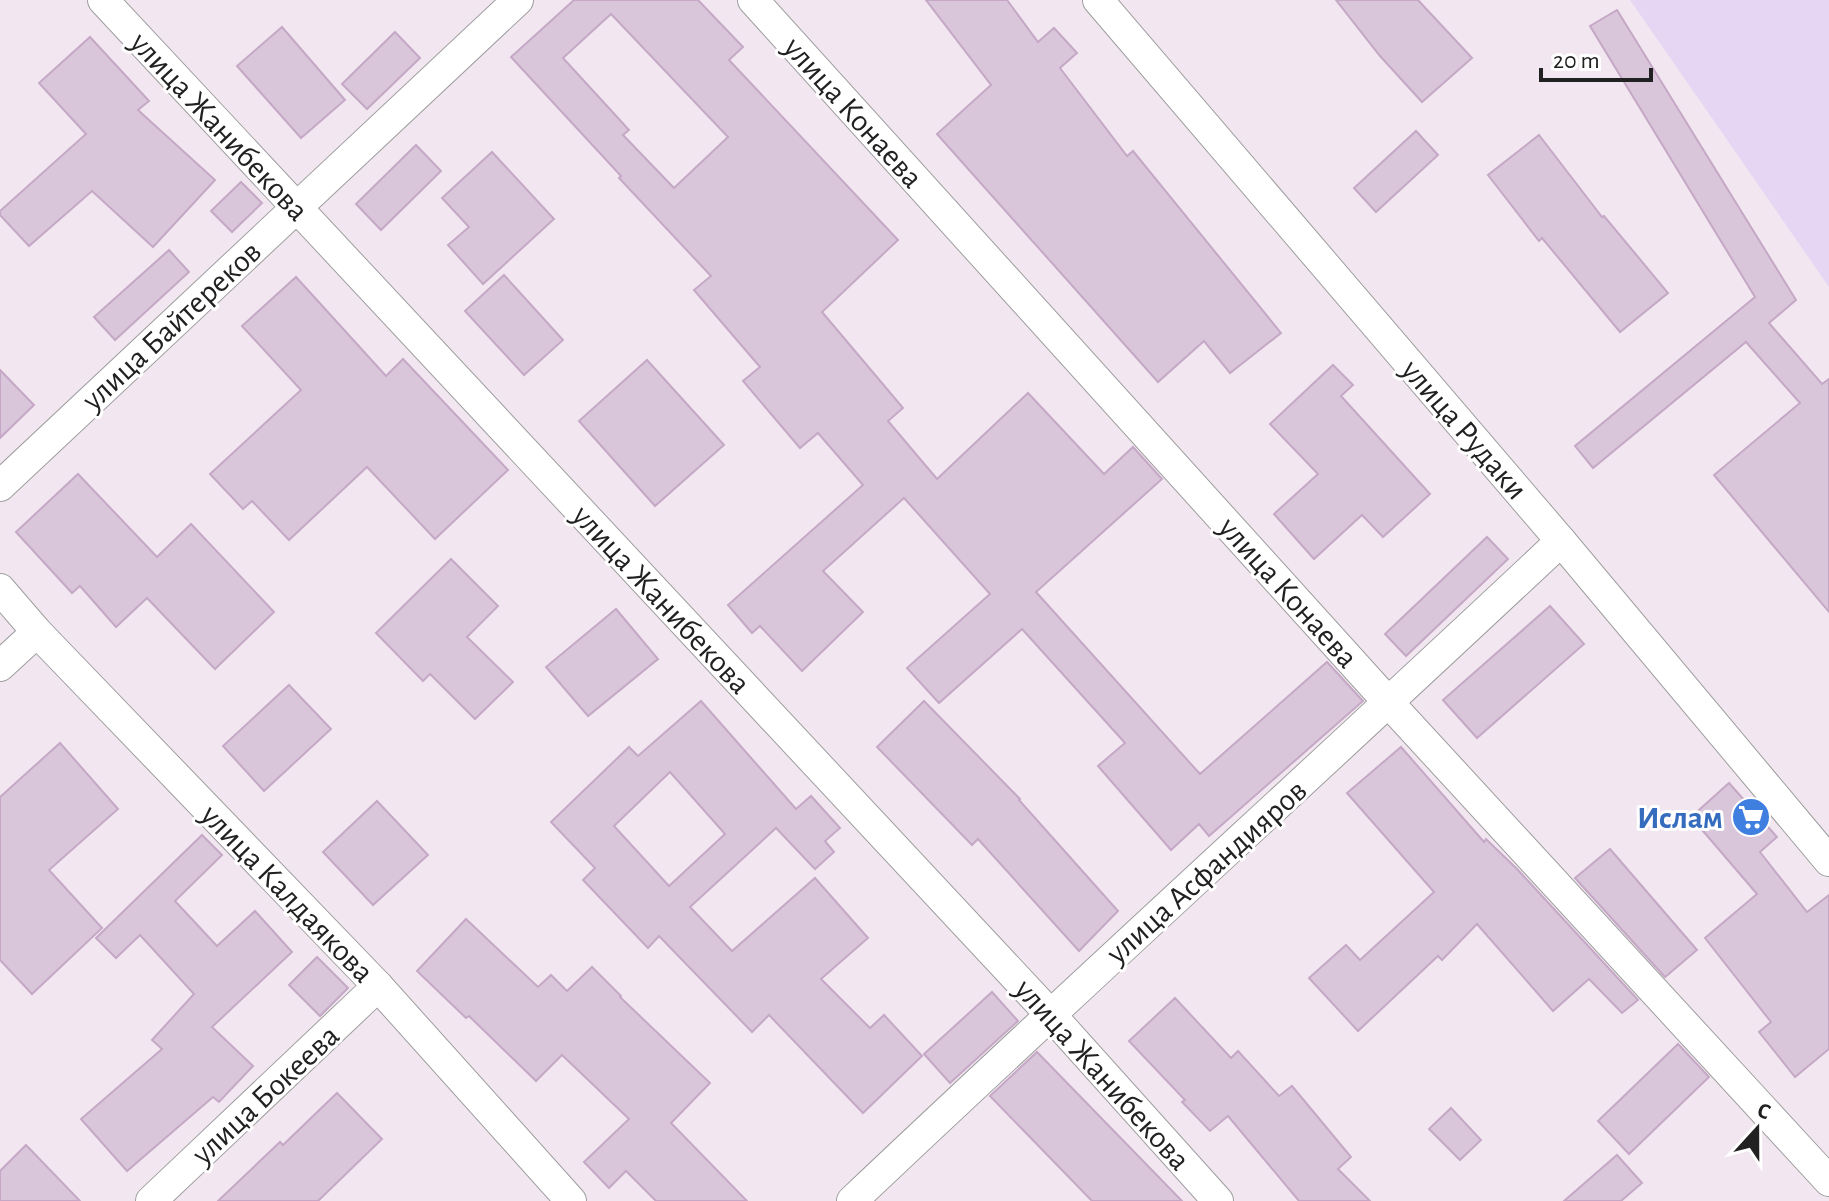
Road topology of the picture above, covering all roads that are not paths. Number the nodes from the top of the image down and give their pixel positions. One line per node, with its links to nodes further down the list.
1 (103, 0): 5 (street, улица Жанибекова)
2 (518, 0): 5 (street, улица Байтереков)
3 (753, 0): 11 (street, улица Конаева)
4 (1098, 0): 7 (street, улица Рудаки)
5 (296, 208): 6 (street, улица Байтереков); 14 (street, улица Жанибекова)
6 (0, 486)
7 (1561, 541): 11 (street, улица Асфандияров); 12 (street, улица Рудаки)
8 (0, 589): 9 (street, улица Калдаякова)
9 (37, 632): 10 (street); 13 (street, улица Калдаякова)
10 (0, 666)
11 (1389, 703): 14 (street, улица Асфандияров); 15 (street, улица Конаева)
12 (1829, 861)
13 (378, 986): 16 (street, улица Бокеева); 17 (street, улица Калдаякова)
14 (1050, 1014): 18 (street, улица Асфандияров); 19 (street, улица Жанибекова)
15 (1829, 1181)
16 (151, 1201)
17 (571, 1201)
18 (852, 1201)
19 (1218, 1201)

